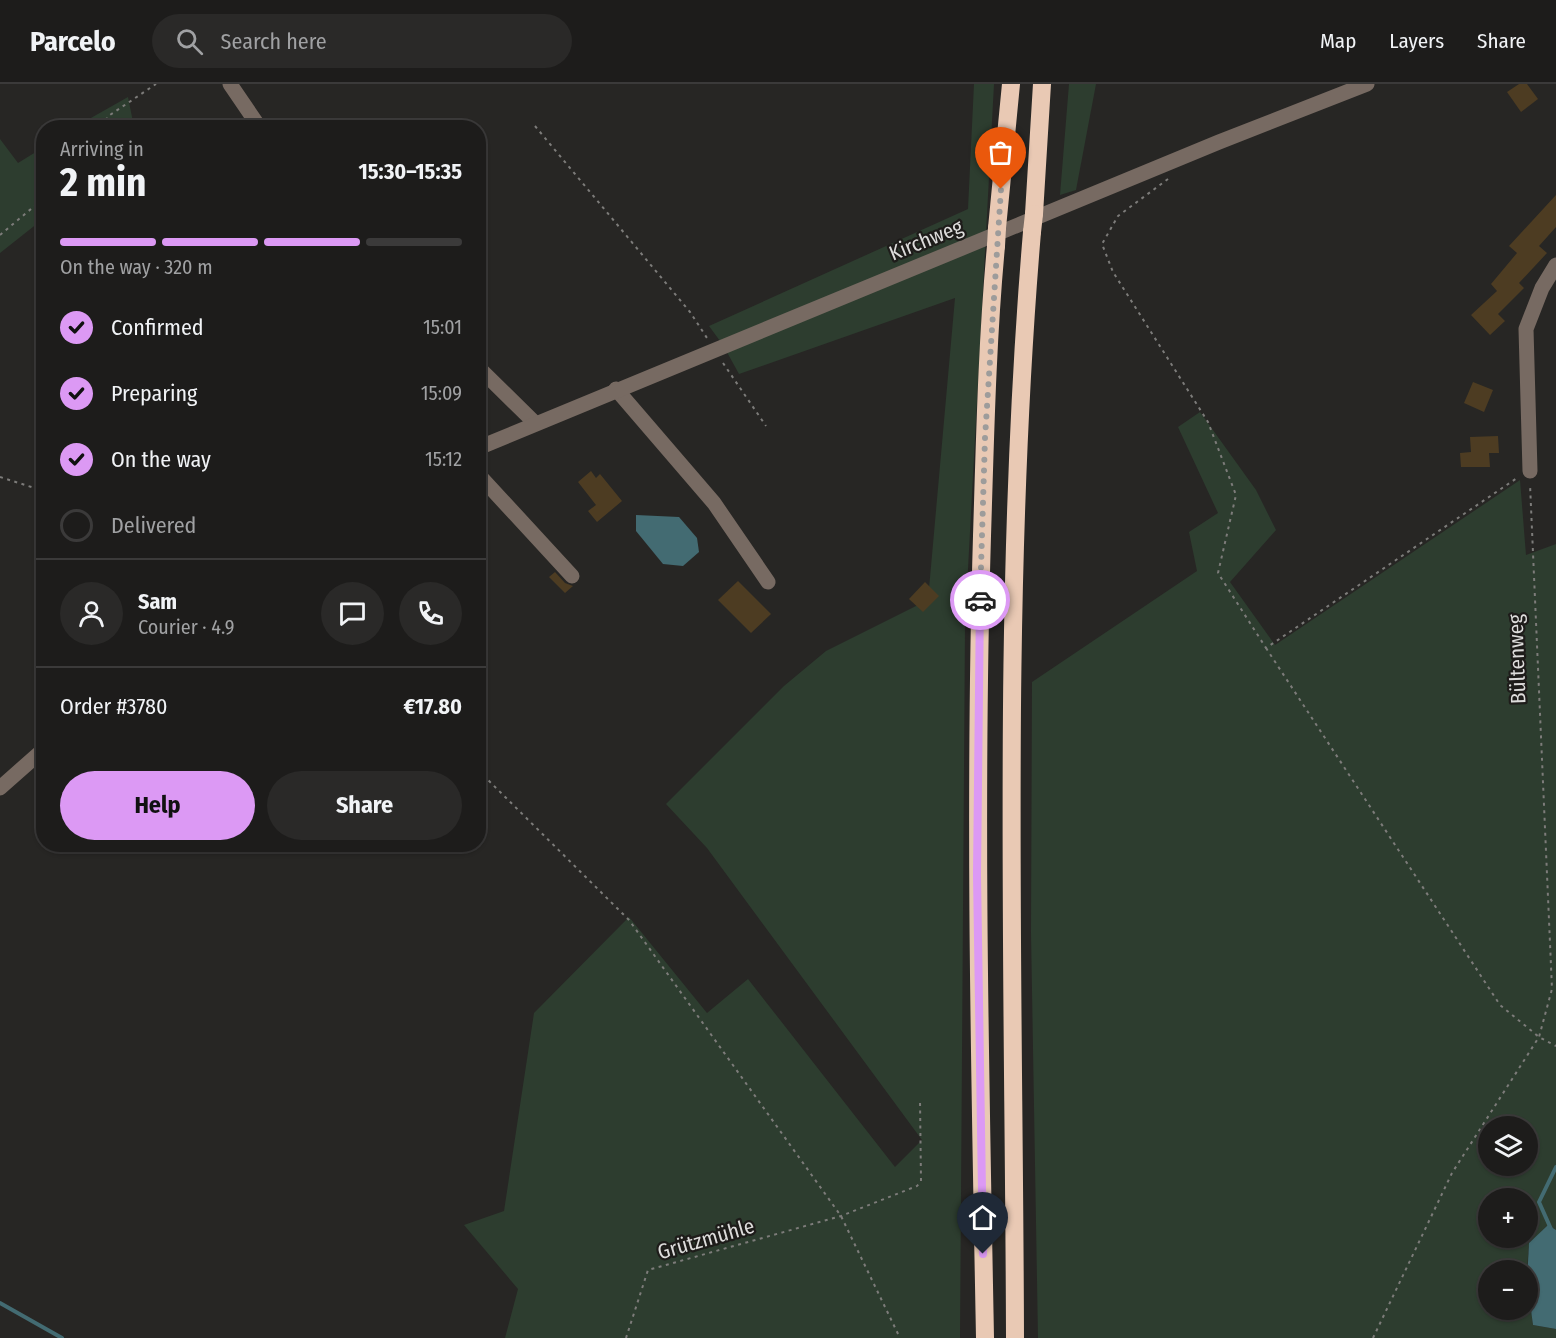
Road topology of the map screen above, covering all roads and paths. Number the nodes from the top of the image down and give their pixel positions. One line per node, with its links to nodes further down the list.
1 (156, 84): 6 (path)
2 (230, 84): 7 (street)
3 (1011, 84): 35 (highway)
4 (1042, 84): 36 (highway)
5 (1367, 84): 13 (street, Kirchweg)
6 (107, 120)
7 (255, 120)
8 (535, 126): 13 (path)
9 (1173, 176): 25 (path)
10 (36, 205): 11 (path)
11 (0, 235)
12 (1556, 265): 19 (street)
13 (714, 349): 15 (street, Kirchweg); 17 (path)
14 (486, 375): 16 (street)
15 (616, 389): 16 (street, Kirchweg); 24 (street)
16 (535, 423): 18 (street, Kirchweg)
17 (766, 426)
18 (486, 444)
19 (1530, 471): 25 (path); 29 (path, Bültenweg)
20 (0, 477): 22 (path)
21 (486, 483): 23 (street)
22 (36, 488)
23 (572, 576)
24 (768, 582)
25 (1266, 648): 29 (path)
26 (36, 756): 28 (street)
27 (486, 778): 32 (path)
28 (0, 788)
29 (1539, 1037): 30 (path); 37 (path, Bültenweg)
30 (1556, 1046)
31 (920, 1100): 32 (path)
32 (841, 1216): 33 (path, Grützmühle); 34 (path)
33 (626, 1338)
34 (900, 1338)
35 (985, 1338)
36 (1014, 1338)
37 (1373, 1338)

